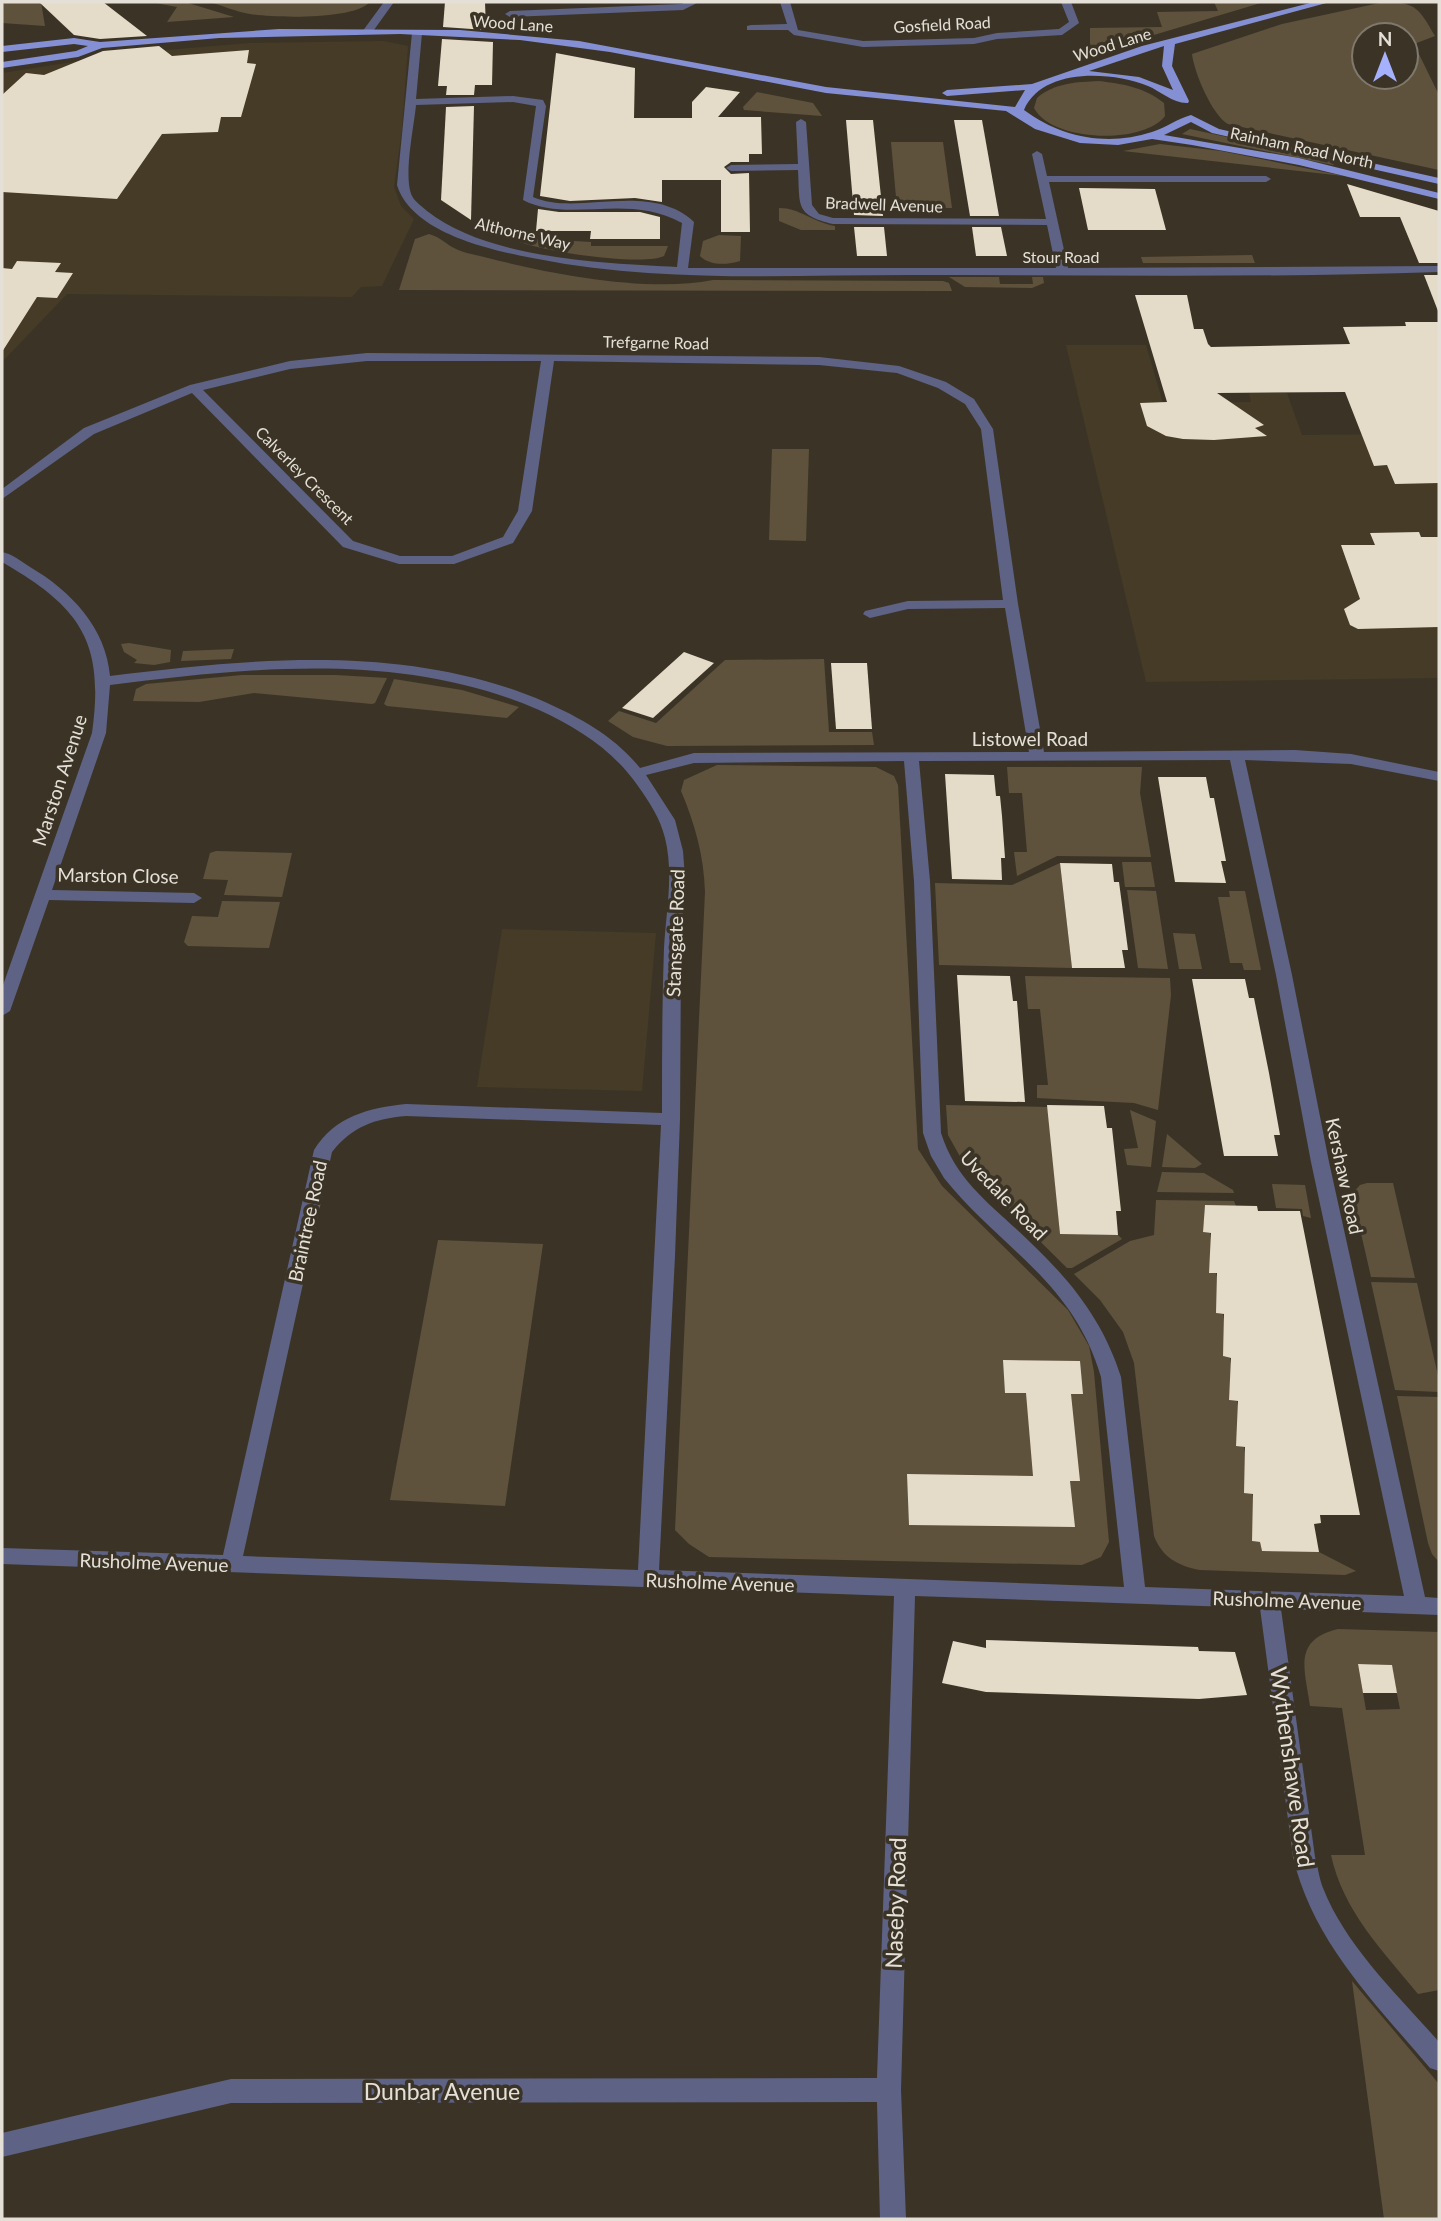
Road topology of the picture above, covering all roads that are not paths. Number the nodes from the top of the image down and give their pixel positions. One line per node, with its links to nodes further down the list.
1 (389, 2): 9 (street)
2 (694, 2): 6 (street)
3 (785, 2): 8 (street)
4 (1066, 2): 8 (street, Gosfield Road)
5 (1325, 2): 13 (main road, Wood Lane)
6 (510, 14)
7 (751, 27): 8 (street, Gosfield Road)
8 (791, 27)
9 (367, 32): 10 (main road, Wood Lane); 14 (main road, Wood Lane)
10 (417, 33): 19 (main road, Wood Lane); 21 (street, Althorne Way)
11 (2, 37): 12 (main road)
12 (49, 44): 14 (main road, Wood Lane); 15 (main road, Wood Lane)
13 (1170, 44): 17 (main road, Wood Lane); 20 (main road, Wood Lane)
14 (100, 45): 16 (main road, Wood Lane)
15 (2, 49)
16 (2, 65)
17 (1063, 77): 18 (main road, Wood Lane); 20 (main road)
18 (1031, 88): 19 (main road, Wood Lane); 22 (main road)
19 (920, 97): 22 (main road, Wood Lane)
20 (1184, 101): 23 (main road, Wood Lane)
21 (410, 102): 35 (street, Althorne Way); 35 (street)
22 (1018, 111): 25 (main road)
23 (1191, 118): 25 (main road); 31 (main road, Rainham Road North)
24 (801, 122): 28 (street, Bradwell Avenue)
25 (1156, 137): 32 (main road, Rainham Road North)
26 (1037, 155): 29 (street)
27 (731, 167): 28 (street)
28 (804, 167): 33 (street, Bradwell Avenue)
29 (1042, 178): 30 (street); 33 (street)
30 (1266, 179)
31 (1439, 181)
32 (1439, 196)
33 (1051, 222): 36 (street)
34 (1439, 270): 36 (street, Stour Road)
35 (682, 271): 36 (street, Stour Road)
36 (1063, 272)
37 (548, 358): 38 (street, Trefgarne Road); 38 (street, Calverley Crescent); 41 (street, Trefgarne Road)
38 (194, 388): 39 (street, Trefgarne Road)
39 (2, 495)
40 (2, 556): 43 (street, Marston Avenue)
41 (1011, 604): 42 (street); 45 (street, Trefgarne Road)
42 (870, 614)
43 (106, 681): 49 (street, Stansgate Road); 51 (street, Marston Avenue)
44 (1237, 756): 45 (street, Listowel Road); 48 (street, Listowel Road); 61 (street, Kershaw Road)
45 (1037, 757): 46 (street, Listowel Road)
46 (911, 758): 49 (street, Listowel Road); 59 (street, Uvedale Road)
47 (1439, 762): 48 (street)
48 (1422, 771): 50 (street, Listowel Road)
49 (638, 773): 54 (street, Stansgate Road)
50 (1439, 776)
51 (43, 895): 52 (street, Marston Close); 53 (street, Marston Avenue)
52 (194, 898)
53 (2, 1011)
54 (671, 1119): 56 (street, Braintree Road); 57 (street, Stansgate Road)
55 (2, 1556): 56 (street, Rusholme Avenue)
56 (232, 1564): 57 (street, Rusholme Avenue)
57 (648, 1579): 58 (street, Rusholme Avenue)
58 (905, 1587): 59 (street, Rusholme Avenue); 64 (street, Naseby Road)
59 (1135, 1595): 60 (street, Rusholme Avenue)
60 (1269, 1599): 61 (street, Rusholme Avenue); 63 (street, Wythenshawe Road)
61 (1416, 1604): 62 (street, Rusholme Avenue)
62 (1439, 1606)
63 (1439, 2060)
64 (889, 2090): 65 (street, Dunbar Avenue); 66 (street, Naseby Road)
65 (2, 2145)
66 (893, 2219)

